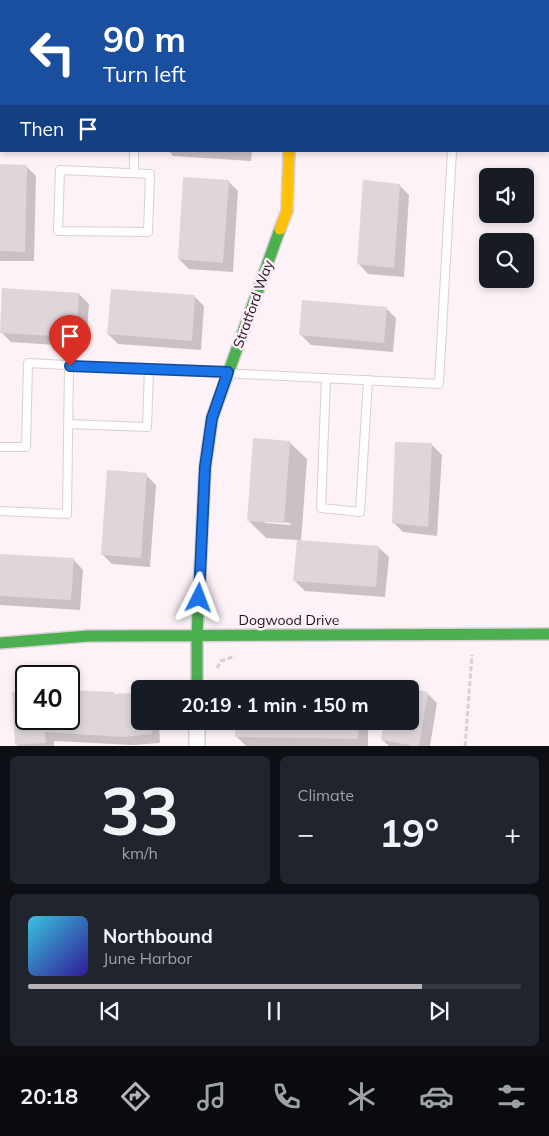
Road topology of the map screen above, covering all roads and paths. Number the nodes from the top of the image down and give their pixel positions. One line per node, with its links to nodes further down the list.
1 (134, 152): 4 (lane)
2 (289, 152): 7 (street, Stratford Way)
3 (452, 152): 9 (lane)
4 (134, 173): 4 (lane)
5 (70, 366): 6 (lane); 10 (lane); 11 (lane)
6 (149, 369): 7 (lane); 10 (lane)
7 (228, 372): 8 (lane); 14 (street, Stratford Way)
8 (326, 378): 9 (lane); 9 (lane)
9 (368, 380)
10 (68, 424): 12 (lane)
11 (0, 447)
12 (0, 511)
13 (549, 634): 14 (street, Dogwood Drive)
14 (197, 635): 15 (street, Dogwood Drive); 19 (street, Stratford Way)
15 (0, 643)
16 (464, 655): 22 (path)
17 (239, 656): 18 (path)
18 (215, 676)
19 (197, 680)
20 (197, 730): 21 (street)
21 (197, 746)
22 (465, 746)

